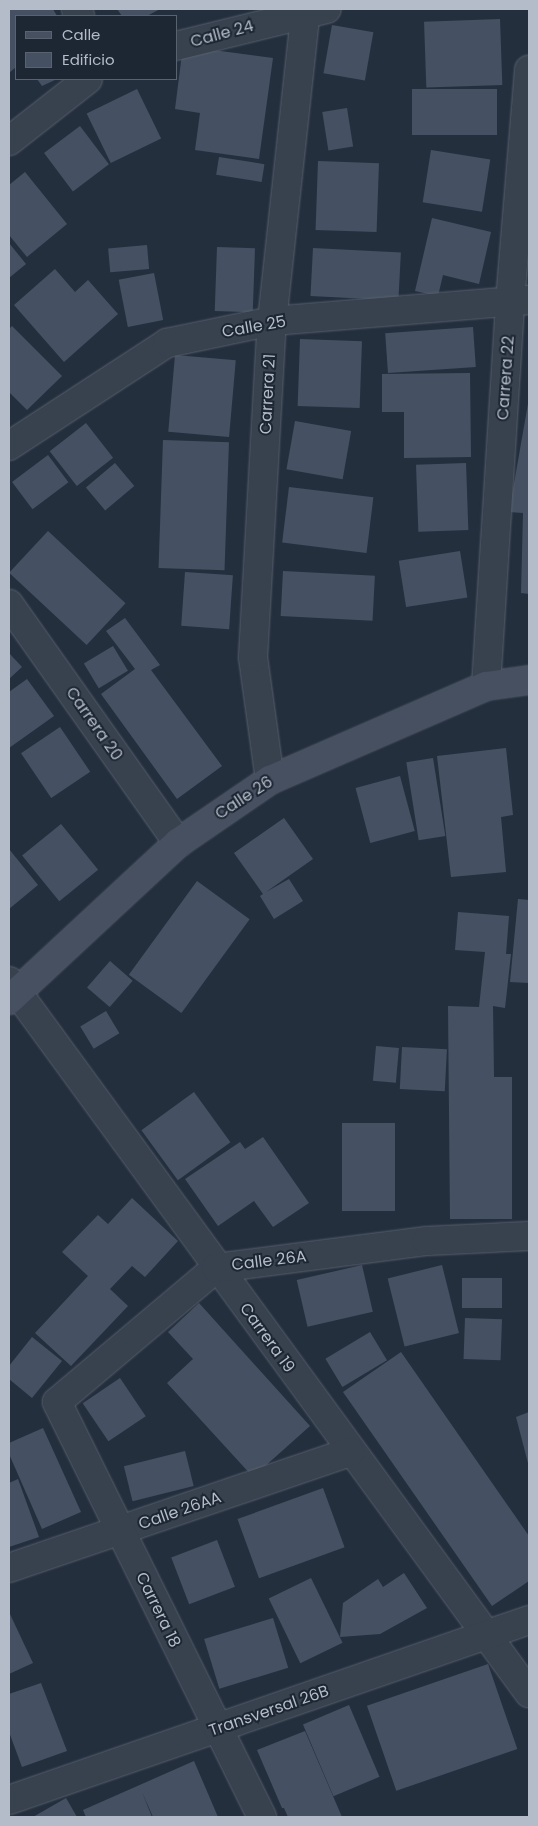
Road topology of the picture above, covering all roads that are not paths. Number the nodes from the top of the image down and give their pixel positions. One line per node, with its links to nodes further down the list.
1 (313, 10): 2 (street, Calle 24); 7 (street, Carrera 21)
2 (178, 45)
3 (529, 70): 6 (street, Carrera 22)
4 (87, 80): 5 (street)
5 (9, 141)
6 (520, 301): 7 (street, Calle 25); 11 (street, Carrera 22)
7 (272, 321): 8 (street, Calle 25); 12 (street, Carrera 21)
8 (9, 446)
9 (9, 604): 13 (street, Carrera 20)
10 (529, 680): 11 (main road, Calle 26)
11 (486, 686): 12 (main road, Calle 26)
12 (270, 780): 13 (main road, Calle 26)
13 (178, 843): 14 (main road, Calle 26)
14 (11, 991): 16 (street, Carrera 19)
15 (529, 1236): 16 (street, Calle 26A)
16 (216, 1268): 17 (street, Calle 26A); 18 (street, Carrera 19)
17 (56, 1402): 19 (street, Carrera 18)
18 (350, 1452): 19 (street, Calle 26AA); 22 (street, Carrera 19)
19 (120, 1532): 20 (street, Calle 26AA); 24 (street, Carrera 18)
20 (9, 1568)
21 (529, 1620): 22 (street, Transversal 26B)
22 (489, 1635): 23 (street, Carrera 19); 24 (street, Transversal 26B)
23 (529, 1693)
24 (216, 1729): 25 (street, Transversal 26B); 26 (street, Carrera 18)
25 (9, 1800)
26 (262, 1817)

